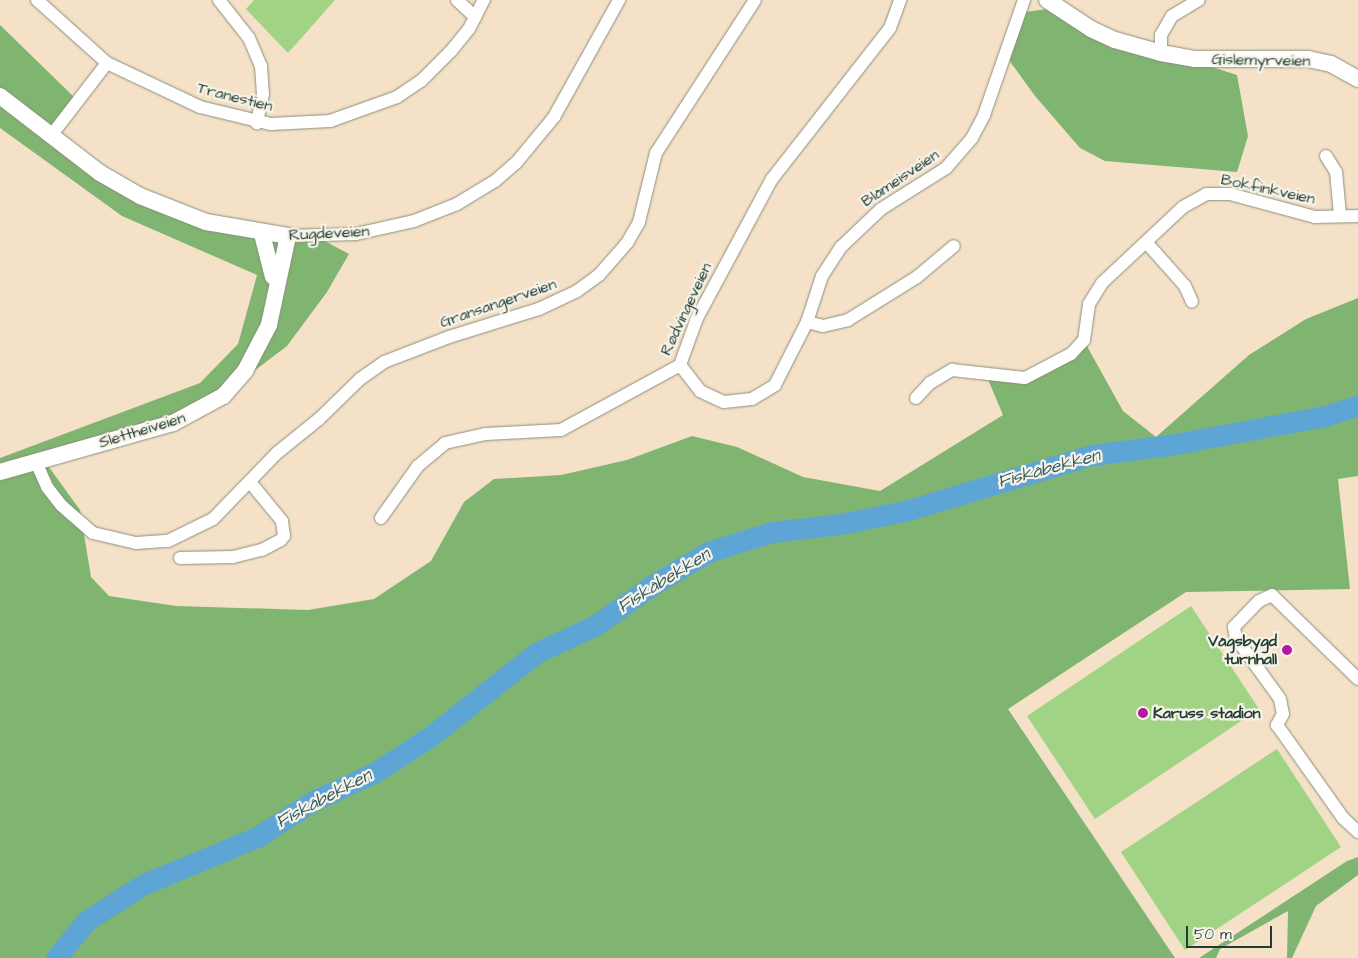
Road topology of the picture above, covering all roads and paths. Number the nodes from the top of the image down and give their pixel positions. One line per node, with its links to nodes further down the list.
1 (37, 0): 13 (street, Tranestien)
2 (219, 0): 16 (street)
3 (457, 0): 11 (street)
4 (484, 0): 11 (street, Tranestien)
5 (619, 0): 22 (street, Rugdeveien)
6 (755, 0): 32 (street, Gransangerveien)
7 (900, 0): 28 (street, Rødvingeveien)
8 (1024, 0): 27 (street, Blåmeisveien)
9 (1047, 0): 12 (street, Gislemyrveien)
10 (1199, 0): 12 (street)
11 (475, 17): 16 (street, Tranestien)
12 (1161, 54): 14 (street, Gislemyrveien)
13 (107, 63): 16 (street, Tranestien); 17 (street)
14 (1358, 79)
15 (0, 96): 17 (street, Rugdeveien)
16 (258, 122)
17 (50, 137): 21 (street, Rugdeveien)
18 (1326, 156): 19 (street, Bokfinkveien)
19 (1340, 214): 20 (street, Bokfinkveien); 23 (street, Bokfinkveien)
20 (1358, 216)
21 (262, 234): 22 (street, Rugdeveien); 25 (street, Slettheiveien)
22 (288, 236): 25 (street, Slettheiveien)
23 (1146, 242): 26 (street); 29 (street, Bokfinkveien)
24 (954, 246): 27 (street)
25 (274, 292): 30 (street, Slettheiveien)
26 (1192, 302)
27 (807, 322): 28 (street, Blåmeisveien)
28 (680, 365): 33 (street, Rødvingeveien)
29 (916, 398)
30 (36, 462): 31 (street, Slettheiveien); 32 (street, Gransangerveien)
31 (0, 472)
32 (250, 482): 34 (street)
33 (381, 518)
34 (180, 558)
35 (1358, 679): 36 (street)
36 (1358, 832)

